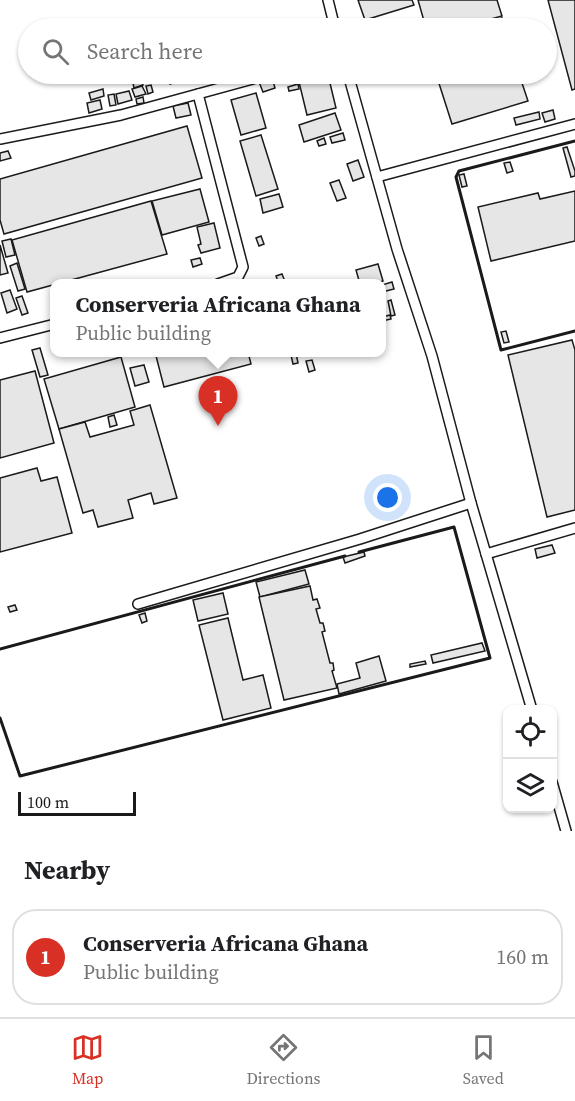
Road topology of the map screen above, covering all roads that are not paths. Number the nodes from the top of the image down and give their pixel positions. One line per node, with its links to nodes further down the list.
1 (328, 0): 2 (street)
2 (332, 18)
3 (234, 84): 5 (street)
4 (351, 84): 8 (street)
5 (198, 94): 7 (street); 9 (street)
6 (575, 123): 8 (street)
7 (0, 139)
8 (377, 177): 12 (street)
9 (232, 279)
10 (50, 325): 11 (street)
11 (0, 338)
12 (471, 503): 14 (street); 15 (street)
13 (575, 528): 14 (street)
14 (486, 554): 16 (street)
15 (138, 604)
16 (531, 705)
17 (557, 800): 18 (street)
18 (566, 831)

